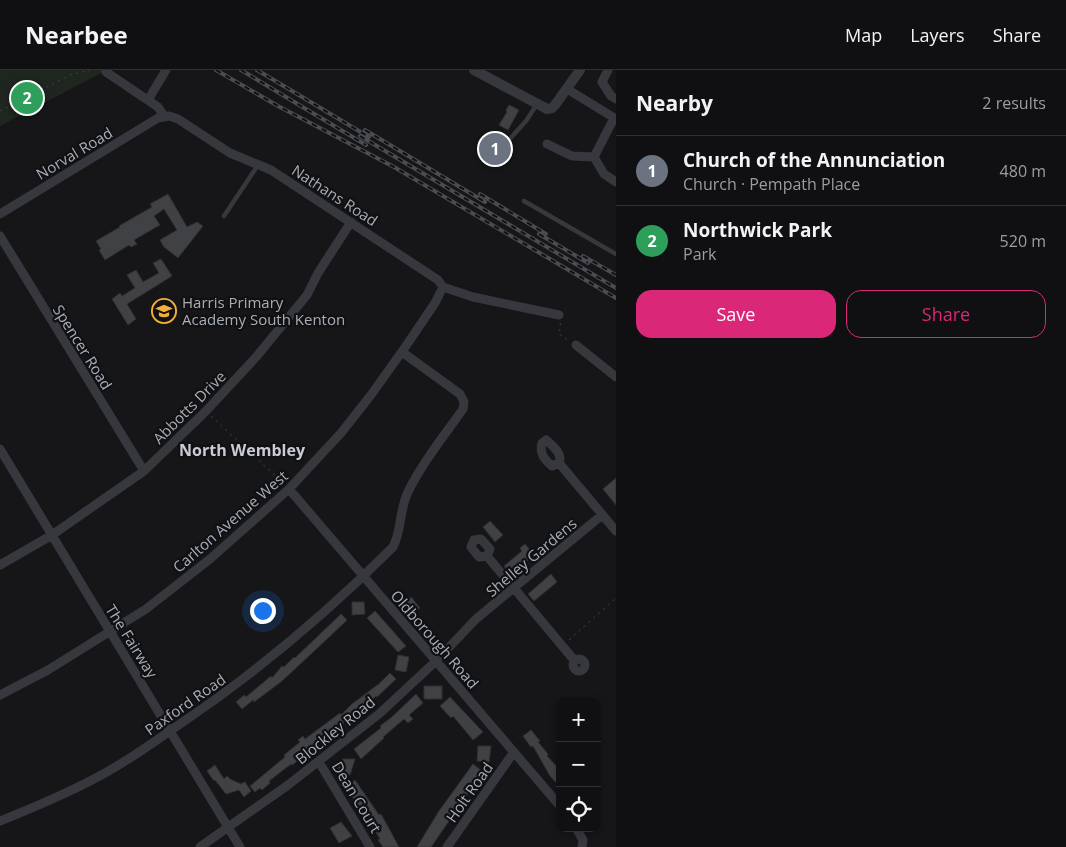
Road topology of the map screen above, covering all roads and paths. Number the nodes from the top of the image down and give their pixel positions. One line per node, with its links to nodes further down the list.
1 (90, 70): 11 (path)
2 (166, 70): 9 (street)
3 (474, 70): 10 (street)
4 (580, 70): 7 (street)
5 (608, 70): 8 (street)
6 (106, 72): 9 (street, Nathans Road)
7 (567, 89): 10 (street); 13 (street)
8 (616, 99)
9 (148, 100): 12 (street, Nathans Road)
10 (537, 104): 14 (lane)
11 (0, 111)
12 (164, 116): 17 (street, Nathans Road); 20 (street, Norval Road)
13 (615, 118): 16 (street)
14 (506, 143)
15 (547, 144): 16 (street)
16 (594, 157): 18 (street)
17 (258, 164): 21 (lane); 22 (street, Nathans Road)
18 (616, 182)
19 (524, 201): 24 (lane)
20 (0, 214)
21 (224, 216)
22 (351, 222): 25 (street, Nathans Road); 31 (street, Abbotts Drive)
23 (0, 236): 34 (street, Spencer Road)
24 (616, 254)
25 (443, 287): 26 (street, Nathans Road); 29 (street, Carlton Avenue West)
26 (559, 316)
27 (561, 325): 28 (path)
28 (576, 345): 30 (street)
29 (402, 352): 35 (street, Carlton Avenue West); 41 (street, Paxford Road)
30 (616, 377)
31 (206, 411): 34 (street, Abbotts Drive); 35 (path)
32 (0, 449): 38 (street, The Fairway)
33 (558, 463): 36 (street)
34 (144, 471): 38 (street, Abbotts Drive)
35 (289, 489): 41 (street, Oldborough Road); 45 (street, Carlton Avenue West)
36 (602, 515): 37 (street); 42 (street, Shelley Gardens)
37 (616, 531)
38 (52, 535): 40 (street, Abbotts Drive); 45 (street, The Fairway)
39 (487, 556): 42 (street)
40 (0, 565)
41 (364, 576): 48 (street, Oldborough Road); 50 (street, Paxford Road)
42 (515, 589): 44 (street, Shelley Gardens); 46 (street)
43 (616, 598): 46 (path)
44 (476, 620): 48 (street, Blockley Road)
45 (110, 632): 49 (street, Carlton Avenue West); 50 (street, The Fairway)
46 (562, 646): 47 (street)
47 (574, 660)
48 (436, 661): 51 (street, Oldborough Road); 52 (street, Blockley Road)
49 (0, 695)
50 (170, 731): 54 (street, Paxford Road); 55 (street, The Fairway)
51 (514, 752): 53 (street, Oldborough Road); 60 (street, Holt Road)
52 (319, 762): 55 (street, Blockley Road); 59 (street, Dean Court)
53 (556, 801)
54 (0, 821)
55 (228, 826): 57 (street, Blockley Road); 58 (street, The Fairway)
56 (578, 832): 61 (street)
57 (200, 847)
58 (240, 847)
59 (370, 847)
60 (447, 847)
61 (582, 847)

